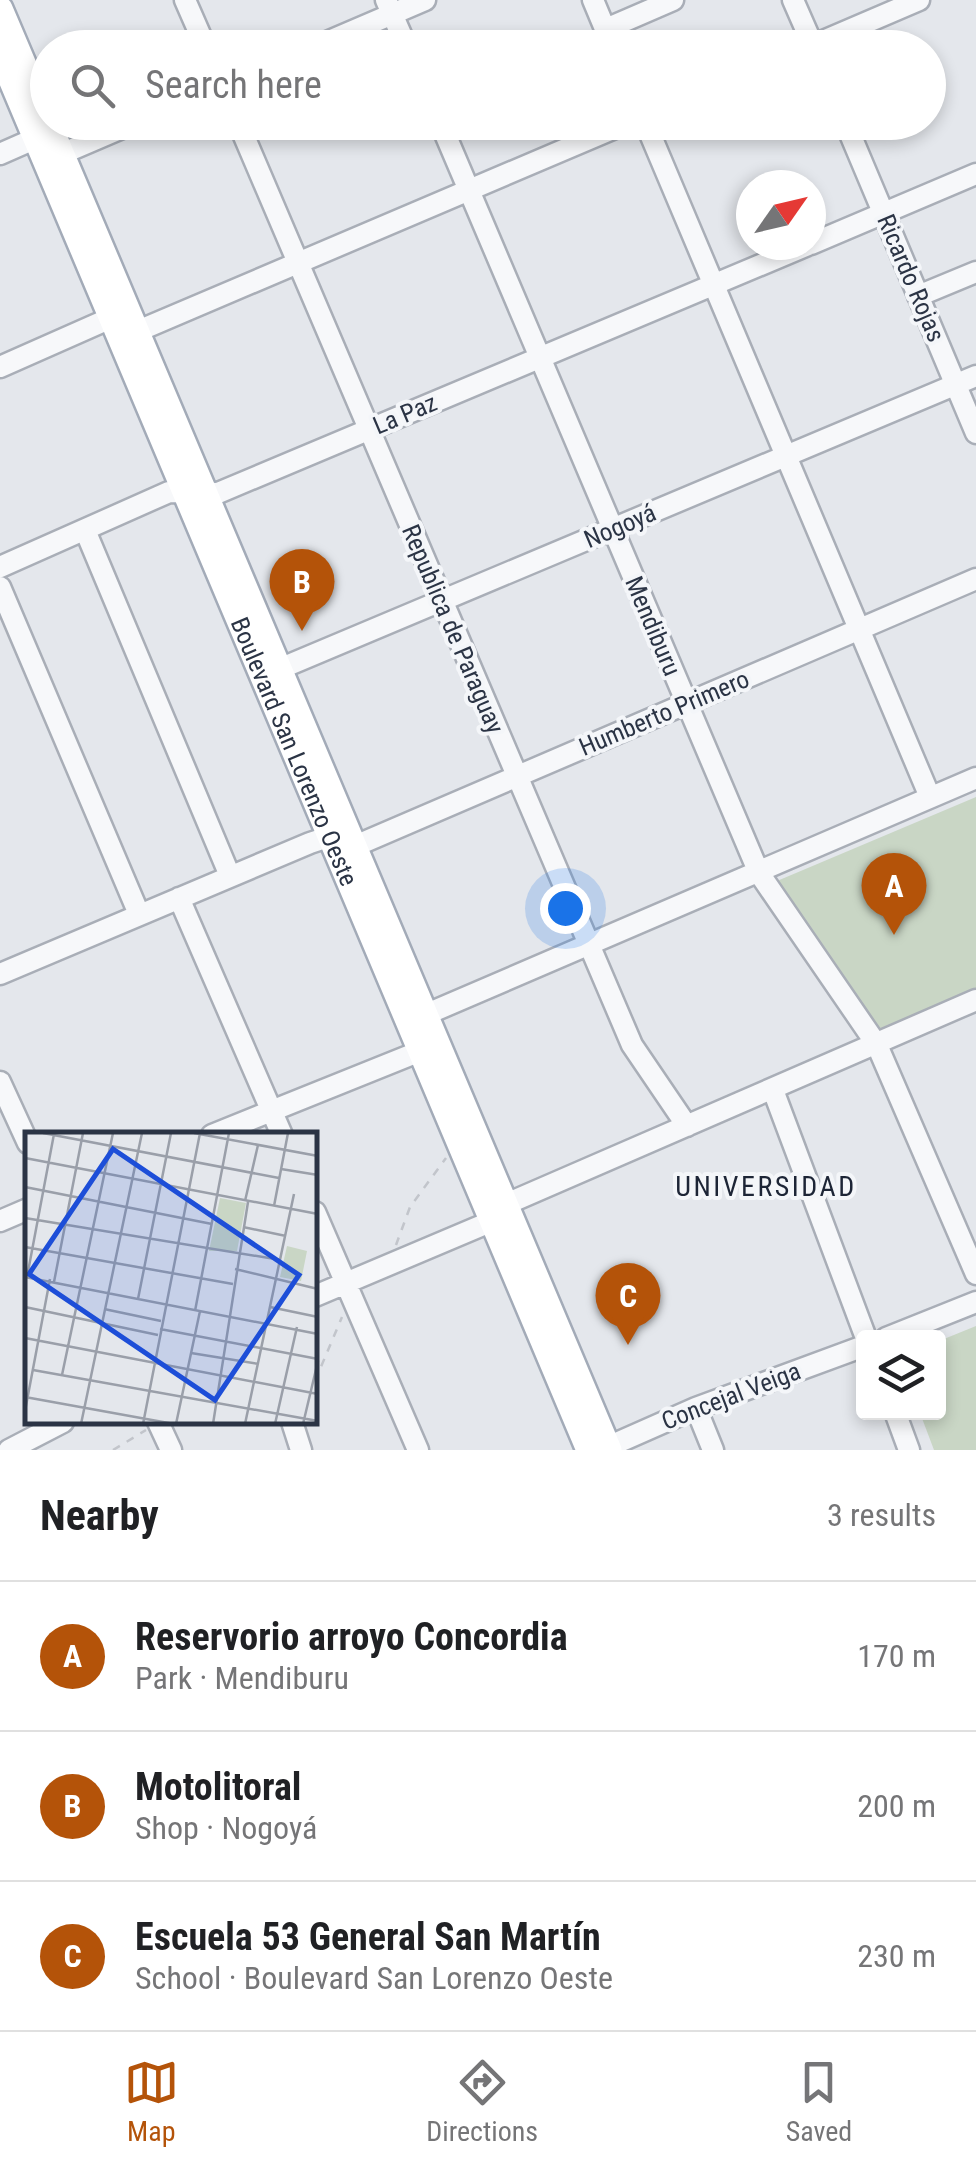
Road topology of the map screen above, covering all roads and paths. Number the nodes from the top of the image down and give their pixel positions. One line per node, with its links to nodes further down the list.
1 (185, 0): 9 (street)
2 (425, 0): 7 (street)
3 (593, 0): 11 (street)
4 (673, 0): 12 (street)
5 (794, 0): 13 (street)
6 (919, 0): 14 (street)
7 (390, 7): 10 (street)
8 (0, 9): 16 (main road, Boulevard San Lorenzo Oeste)
9 (198, 30)
10 (347, 30)
11 (606, 30)
12 (622, 30)
13 (805, 30)
14 (850, 30)
15 (0, 53): 17 (main road, Boulevard San Lorenzo Oeste)
16 (30, 90)
17 (30, 106)
18 (42, 140): 25 (street)
19 (49, 140): 35 (main road, Boulevard San Lorenzo Oeste)
20 (246, 140): 31 (street, Republica de Paraguay)
21 (448, 140): 27 (street, Mendiburu)
22 (587, 140): 27 (street)
23 (653, 140): 33 (street)
24 (853, 140): 28 (street, Ricardo Rojas)
25 (0, 154)
26 (976, 174): 28 (street, La Paz)
27 (469, 190): 31 (street); 36 (street, Mendiburu)
28 (883, 213): 29 (street, La Paz); 34 (street, Ricardo Rojas)
29 (826, 237)
30 (772, 260): 33 (street, La Paz)
31 (297, 263): 35 (street); 40 (street, Republica de Paraguay)
32 (976, 272): 34 (street)
33 (714, 285): 36 (street, La Paz); 42 (street)
34 (918, 296): 39 (street, Ricardo Rojas)
35 (124, 325): 37 (street); 43 (main road, Boulevard San Lorenzo Oeste)
36 (540, 356): 40 (street, La Paz); 44 (street, Mendiburu)
37 (0, 367)
38 (976, 376): 39 (street, Nogoyá)
39 (956, 384): 41 (street, Ricardo Rojas); 42 (street, Nogoyá)
40 (368, 429): 43 (street, La Paz); 49 (street, Republica de Paraguay)
41 (976, 433)
42 (785, 456): 44 (street, Nogoyá); 50 (street)
43 (197, 494): 45 (street, La Paz); 51 (main road, Boulevard San Lorenzo Oeste)
44 (612, 529): 49 (street, Nogoyá); 52 (street, Mendiburu)
45 (84, 530): 46 (street, La Paz); 58 (street)
46 (0, 567)
47 (976, 578): 50 (street, Humberto Primero)
48 (0, 587): 60 (street)
49 (442, 601): 51 (street, Nogoyá); 53 (street, Republica de Paraguay)
50 (858, 629): 52 (street, Humberto Primero); 55 (street)
51 (272, 672): 56 (main road, Boulevard San Lorenzo Oeste)
52 (686, 703): 53 (street, Humberto Primero); 57 (street, Mendiburu)
53 (515, 778): 56 (street, Humberto Primero); 61 (street, Republica de Paraguay)
54 (976, 778): 55 (street)
55 (930, 798): 57 (street)
56 (340, 839): 58 (street, Humberto Primero); 64 (main road, Boulevard San Lorenzo Oeste)
57 (759, 874): 61 (street); 65 (street, Mendiburu)
58 (230, 876): 59 (street, Humberto Primero)
59 (179, 898): 60 (street, Humberto Primero); 69 (street)
60 (139, 914): 62 (street, Humberto Primero)
61 (589, 947): 64 (street); 70 (street, Republica de Paraguay)
62 (0, 974)
63 (976, 1000): 65 (street)
64 (416, 1019): 66 (main road, Boulevard San Lorenzo Oeste)
65 (877, 1044): 68 (street); 78 (street, Mendiburu)
66 (428, 1049): 69 (street); 75 (main road, Boulevard San Lorenzo Oeste)
67 (0, 1082): 73 (street)
68 (773, 1090): 70 (street); 82 (street)
69 (271, 1111): 71 (street); 72 (street)
70 (687, 1126): 75 (street)
71 (219, 1132)
72 (281, 1132)
73 (25, 1136)
74 (25, 1211): 77 (street)
75 (497, 1213): 79 (street); 91 (main road, Boulevard San Lorenzo Oeste)
76 (318, 1219): 79 (street)
77 (0, 1221)
78 (976, 1274)
79 (345, 1282): 80 (street); 96 (street)
80 (318, 1295)
81 (976, 1302): 83 (street)
82 (863, 1330)
83 (906, 1330)
84 (856, 1349): 85 (street, Concejal Veiga)
85 (696, 1408): 91 (street, Concejal Veiga); 97 (street)
86 (898, 1420): 98 (street)
87 (57, 1425): 92 (street)
88 (152, 1425): 93 (path)
89 (158, 1425): 94 (street)
90 (293, 1425): 95 (street)
91 (601, 1449)
92 (9, 1450)
93 (113, 1450)
94 (170, 1450)
95 (302, 1450)
96 (418, 1450)
97 (714, 1450)
98 (909, 1450)

